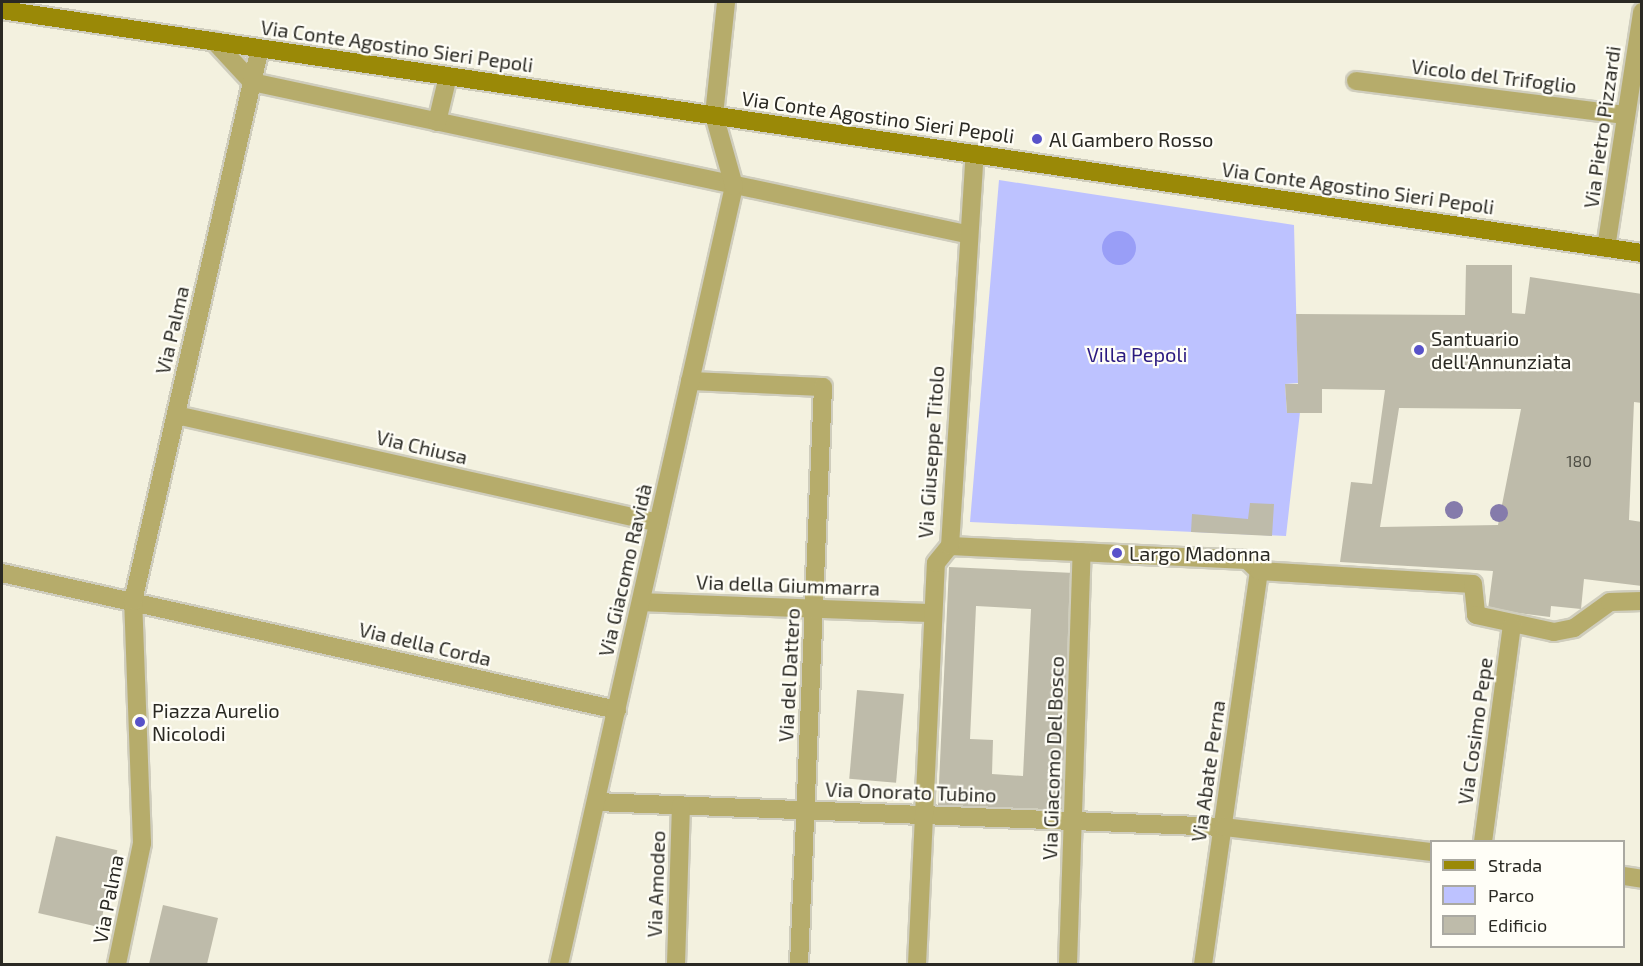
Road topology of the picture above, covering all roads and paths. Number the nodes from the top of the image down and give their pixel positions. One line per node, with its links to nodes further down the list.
1 (726, 2): 10 (street)
2 (2, 10): 4 (main road, Via Conte Agostino Sieri Pepoli)
3 (1641, 12): 9 (street, Via Pietro Pizzardi)
4 (214, 41): 5 (main road, Via Conte Agostino Sieri Pepoli); 8 (street)
5 (260, 48): 6 (main road, Via Conte Agostino Sieri Pepoli); 8 (street, Via Palma)
6 (448, 76): 10 (main road, Via Conte Agostino Sieri Pepoli); 11 (street)
7 (1356, 81): 9 (street, Vicolo del Trifoglio)
8 (252, 82): 11 (street); 18 (street, Via Palma)
9 (1626, 115): 15 (street, Via Pietro Pizzardi)
10 (714, 116): 12 (main road, Via Conte Agostino Sieri Pepoli); 13 (street)
11 (437, 122): 13 (street)
12 (975, 154): 14 (street, Via Giuseppe Titolo); 15 (main road, Via Conte Agostino Sieri Pepoli)
13 (734, 186): 14 (street); 17 (street, Via Giacomo Ravidà)
14 (966, 234): 20 (street, Via Giuseppe Titolo)
15 (1606, 248): 16 (main road, Via Conte Agostino Sieri Pepoli)
16 (1641, 253)
17 (690, 381): 19 (street, Via Giacomo Ravidà); 27 (street, Via del Dattero)
18 (176, 415): 19 (street, Via Chiusa); 24 (street, Via Palma)
19 (658, 524): 26 (street, Via Giacomo Ravidà)
20 (950, 546): 21 (street); 28 (street, Via Giuseppe Titolo)
21 (1083, 552): 23 (street); 35 (street, Via Giacomo Del Bosco)
22 (2, 573): 24 (street, Via della Corda)
23 (1259, 578): 29 (street); 36 (street, Via Abate Perna)
24 (135, 594): 30 (street, Via della Corda); 41 (street, Via Palma)
25 (1641, 601): 29 (street)
26 (640, 602): 27 (street, Via della Giummarra); 30 (street, Via Giacomo Ravidà)
27 (814, 609): 28 (street, Via della Giummarra); 33 (street, Via del Dattero)
28 (933, 613): 34 (street, Via Giuseppe Titolo)
29 (1512, 626): 37 (street, Via Cosimo Pepe)
30 (617, 710): 31 (street, Via Giacomo Ravidà)
31 (596, 802): 32 (street, Via Onorato Tubino); 42 (street, Via Giacomo Ravidà)
32 (681, 806): 33 (street, Via Onorato Tubino); 43 (street, Via Amodeo)
33 (805, 811): 34 (street, Via Onorato Tubino); 44 (street, Via del Dattero)
34 (924, 815): 35 (street, Via Onorato Tubino); 45 (street, Via Giuseppe Titolo)
35 (1073, 821): 36 (street, Via Onorato Tubino); 46 (street, Via Giacomo Del Bosco)
36 (1224, 826): 38 (street, Via Onorato Tubino); 47 (street, Via Abate Perna)
37 (1483, 840)
38 (1430, 852)
39 (1625, 876): 40 (street)
40 (1641, 879)
41 (117, 964)
42 (559, 964)
43 (676, 964)
44 (799, 964)
45 (916, 964)
46 (1068, 964)
47 (1203, 964)

